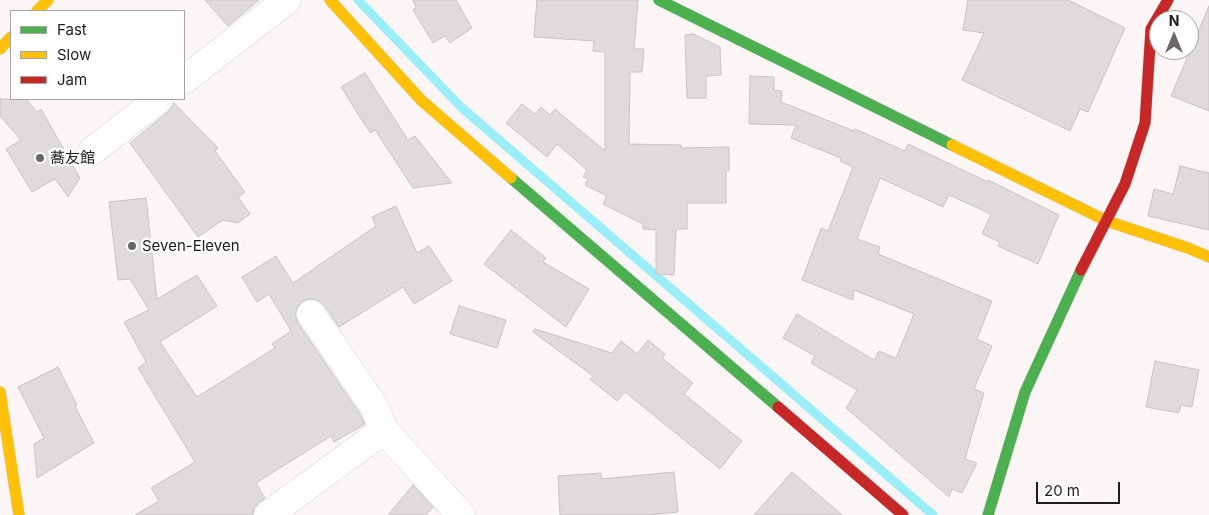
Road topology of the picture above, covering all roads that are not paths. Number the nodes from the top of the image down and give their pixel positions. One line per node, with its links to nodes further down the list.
1 (48, 0): 6 (street)
2 (286, 0): 9 (street)
3 (330, 0): 20 (street)
4 (659, 0): 12 (street)
5 (1168, 0): 12 (street)
6 (38, 10)
7 (10, 38): 8 (street)
8 (0, 48)
9 (185, 79)
10 (158, 100): 11 (street)
11 (92, 151)
12 (1108, 221): 13 (street); 21 (street)
13 (1202, 249)
14 (311, 314): 16 (street)
15 (0, 392): 18 (street)
16 (384, 430): 17 (street); 19 (street)
17 (451, 511)
18 (19, 515)
19 (268, 515)
20 (903, 515)
21 (988, 515)

